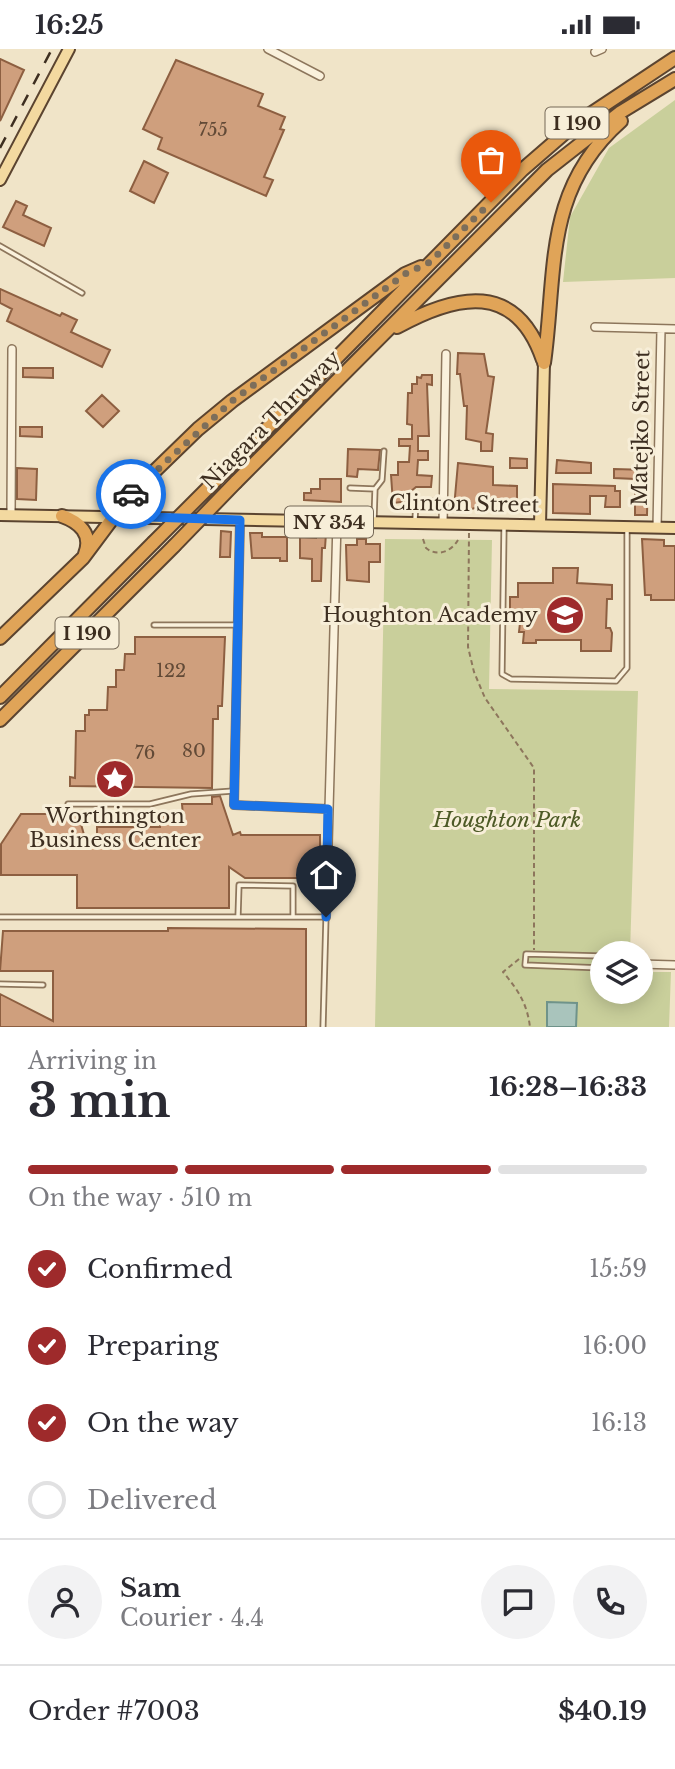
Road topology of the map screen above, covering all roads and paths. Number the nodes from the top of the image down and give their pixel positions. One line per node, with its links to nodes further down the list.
1 (69, 49): 7 (main road)
2 (268, 49): 4 (street)
3 (675, 58): 9 (highway, Niagara Thruway / I 190)
4 (320, 76)
5 (675, 79): 6 (highway, Niagara Thruway / I 190)
6 (652, 92): 14 (highway, Niagara Thruway / I 190); 17 (highway)
7 (0, 180)
8 (0, 246): 10 (lane)
9 (430, 262): 24 (highway); 42 (highway, Niagara Thruway / I 190, bridge)
10 (82, 292)
11 (595, 327): 12 (street)
12 (661, 328): 13 (street); 34 (street, Matejko Street)
13 (675, 329)
14 (386, 333): 17 (highway); 43 (highway, Niagara Thruway / I 190, bridge)
15 (12, 349): 22 (street)
16 (446, 354): 21 (street)
17 (544, 363): 32 (main road)
18 (384, 451): 20 (lane)
19 (350, 488): 20 (lane)
20 (375, 489): 27 (lane)
21 (443, 501): 28 (lane); 29 (street)
22 (5, 515): 23 (main road, Clinton Street / NY 354)
23 (62, 516): 24 (main road, Clinton Street / NY 354); 38 (highway)
24 (118, 516): 25 (main road, Clinton Street / NY 354); 38 (highway)
25 (240, 520): 26 (main road, Clinton Street / NY 354); 40 (street)
26 (337, 522): 27 (main road, Clinton Street / NY 354); 46 (street)
27 (374, 522): 28 (main road, Clinton Street / NY 354)
28 (415, 523): 29 (main road, Clinton Street / NY 354)
29 (443, 524): 30 (main road, Clinton Street / NY 354)
30 (469, 524): 31 (main road, Clinton Street / NY 354); 52 (path)
31 (504, 524): 32 (main road, Clinton Street / NY 354); 33 (lane)
32 (540, 524): 33 (main road, Clinton Street / NY 354)
33 (627, 527): 34 (main road, Clinton Street / NY 354)
34 (657, 528): 35 (main road, Clinton Street / NY 354)
35 (675, 528)
36 (423, 539): 37 (path)
37 (457, 540)
38 (83, 558): 41 (highway)
39 (154, 625): 40 (lane)
40 (238, 625): 44 (street)
41 (0, 638)
42 (0, 697)
43 (0, 720)
44 (235, 791): 45 (lane); 46 (street)
45 (68, 804)
46 (328, 809): 50 (street)
47 (0, 917): 48 (lane)
48 (237, 917): 49 (lane); 49 (lane)
49 (293, 917): 50 (lane)
50 (326, 917): 59 (lane)
51 (526, 954): 52 (lane); 56 (lane); 60 (path)
52 (534, 954): 53 (lane)
53 (590, 956)
54 (653, 964): 55 (street)
55 (675, 965)
56 (590, 968)
57 (0, 984): 58 (lane)
58 (43, 985)
59 (323, 1027)
60 (530, 1027)

